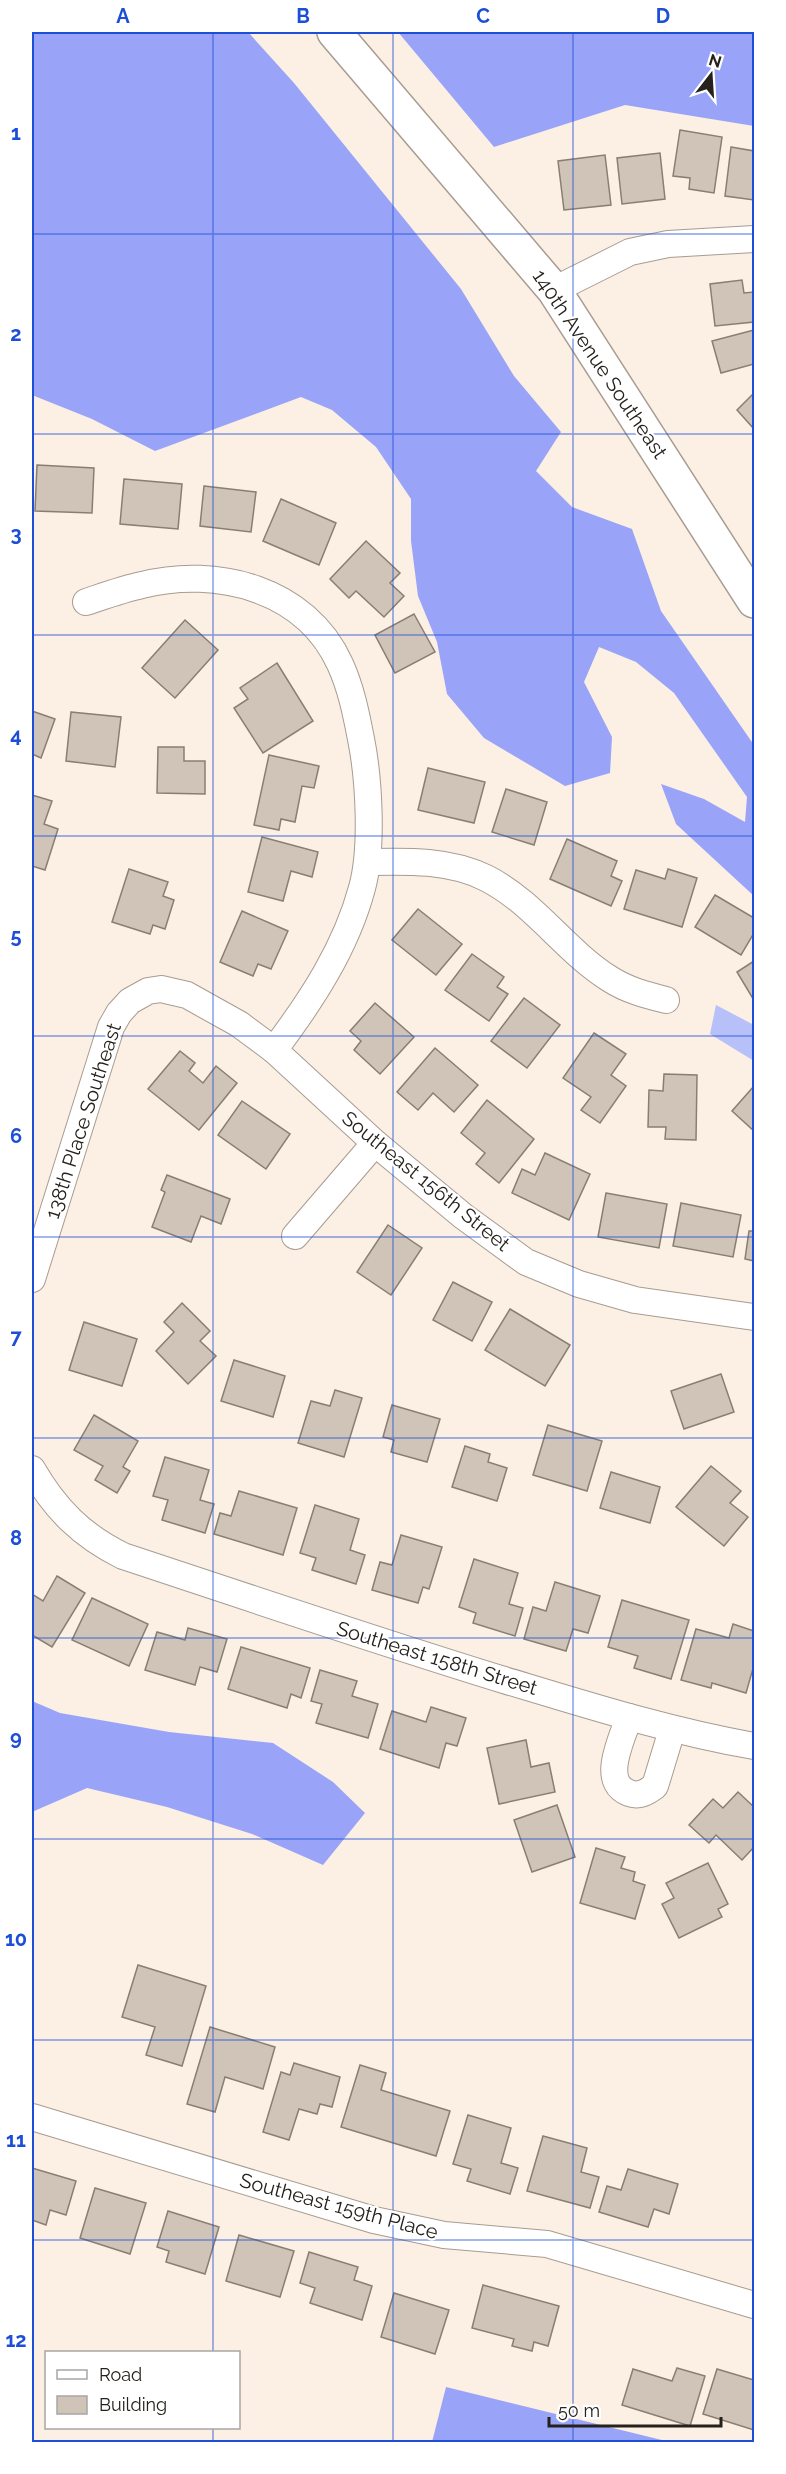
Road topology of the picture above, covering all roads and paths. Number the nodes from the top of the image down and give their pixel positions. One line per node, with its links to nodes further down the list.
1 (334, 32): 3 (main road, 140th Avenue Southeast)
2 (754, 239): 3 (street)
3 (554, 290): 4 (main road, 140th Avenue Southeast)
4 (754, 601)
5 (86, 602): 6 (street)
6 (369, 862): 8 (street); 9 (street)
7 (130, 1000): 9 (street, Southeast 156th Street); 12 (street, 138th Place Southeast)
8 (666, 1000)
9 (274, 1050): 10 (street, Southeast 156th Street)
10 (375, 1143): 11 (street); 13 (street, Southeast 156th Street)
11 (295, 1236)
12 (32, 1279)
13 (754, 1317)
14 (32, 1469): 15 (street, Southeast 158th Street)
15 (629, 1717): 16 (street, Southeast 158th Street); 16 (street)
16 (672, 1730): 17 (street, Southeast 158th Street)
17 (754, 1746)
18 (32, 2117): 19 (street, Southeast 159th Place)
19 (754, 2305)

